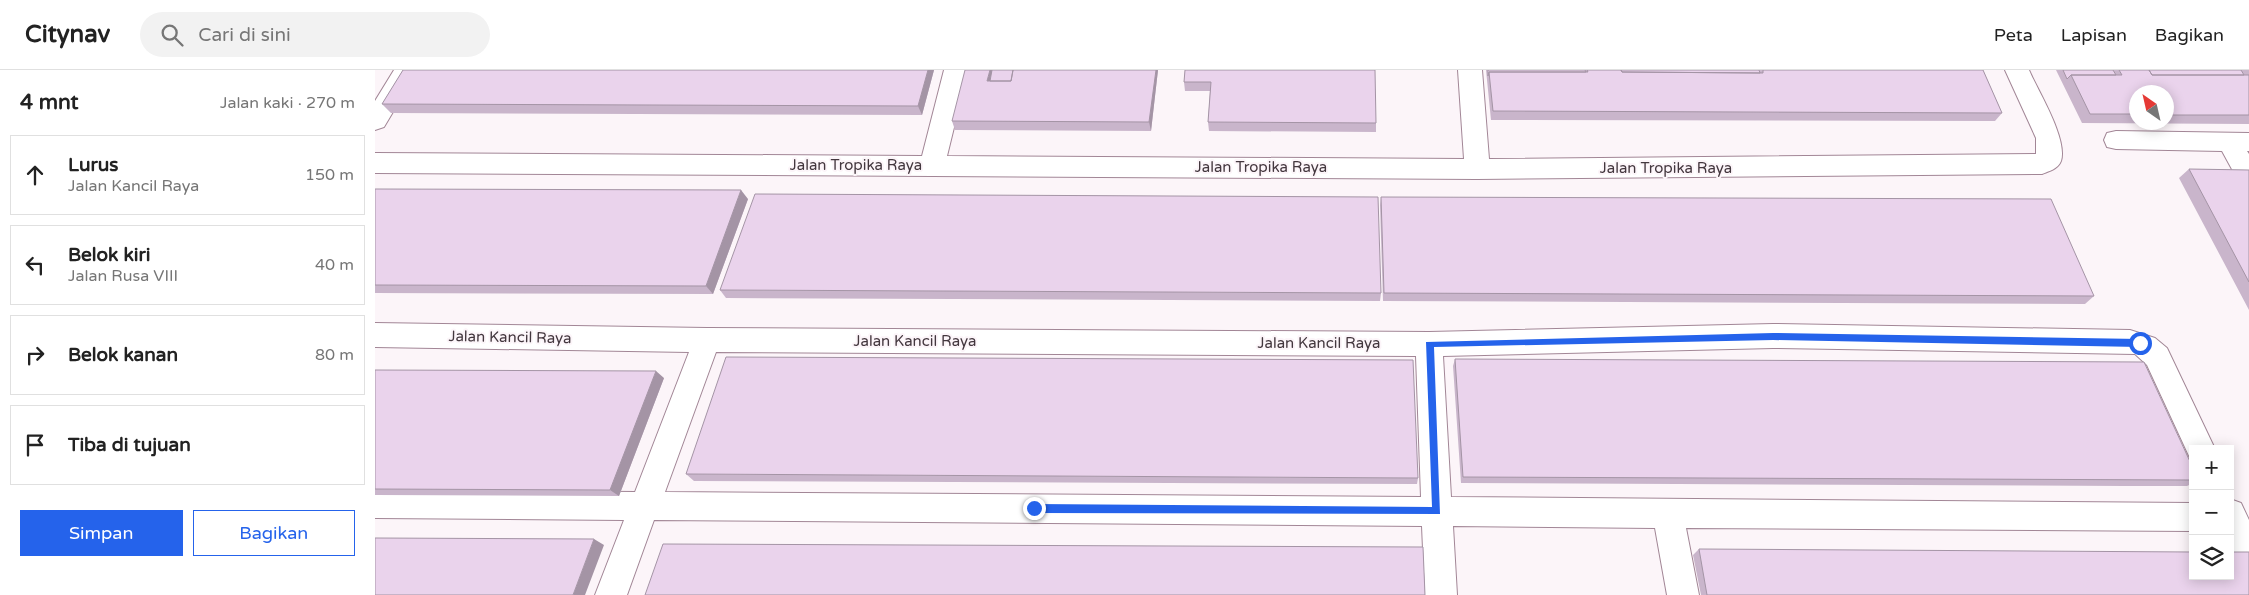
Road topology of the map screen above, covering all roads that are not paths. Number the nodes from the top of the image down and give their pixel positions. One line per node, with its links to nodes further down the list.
1 (406, 70): 5 (street)
2 (956, 70): 9 (street)
3 (1470, 70): 10 (street)
4 (2017, 70): 10 (street, Jalan Tropika Raya)
5 (375, 121)
6 (2116, 140): 7 (street)
7 (2239, 141): 11 (street)
8 (375, 163): 9 (street, Jalan Tropika Raya)
9 (932, 165): 10 (street, Jalan Tropika Raya)
10 (1477, 169)
11 (2249, 177)
12 (375, 335): 13 (street, Jalan Kancil Raya)
13 (707, 340): 14 (street, Jalan Kancil Raya); 17 (street)
14 (1429, 344): 15 (street, Jalan Kancil Raya); 18 (street)
15 (2198, 445)
16 (375, 504): 17 (street)
17 (643, 506): 18 (street); 23 (street)
18 (1437, 512): 19 (street); 24 (street)
19 (1667, 513): 20 (street); 25 (street)
20 (2189, 517)
21 (2234, 522): 22 (street)
22 (2249, 553)
23 (611, 595)
24 (1441, 595)
25 (1683, 595)

